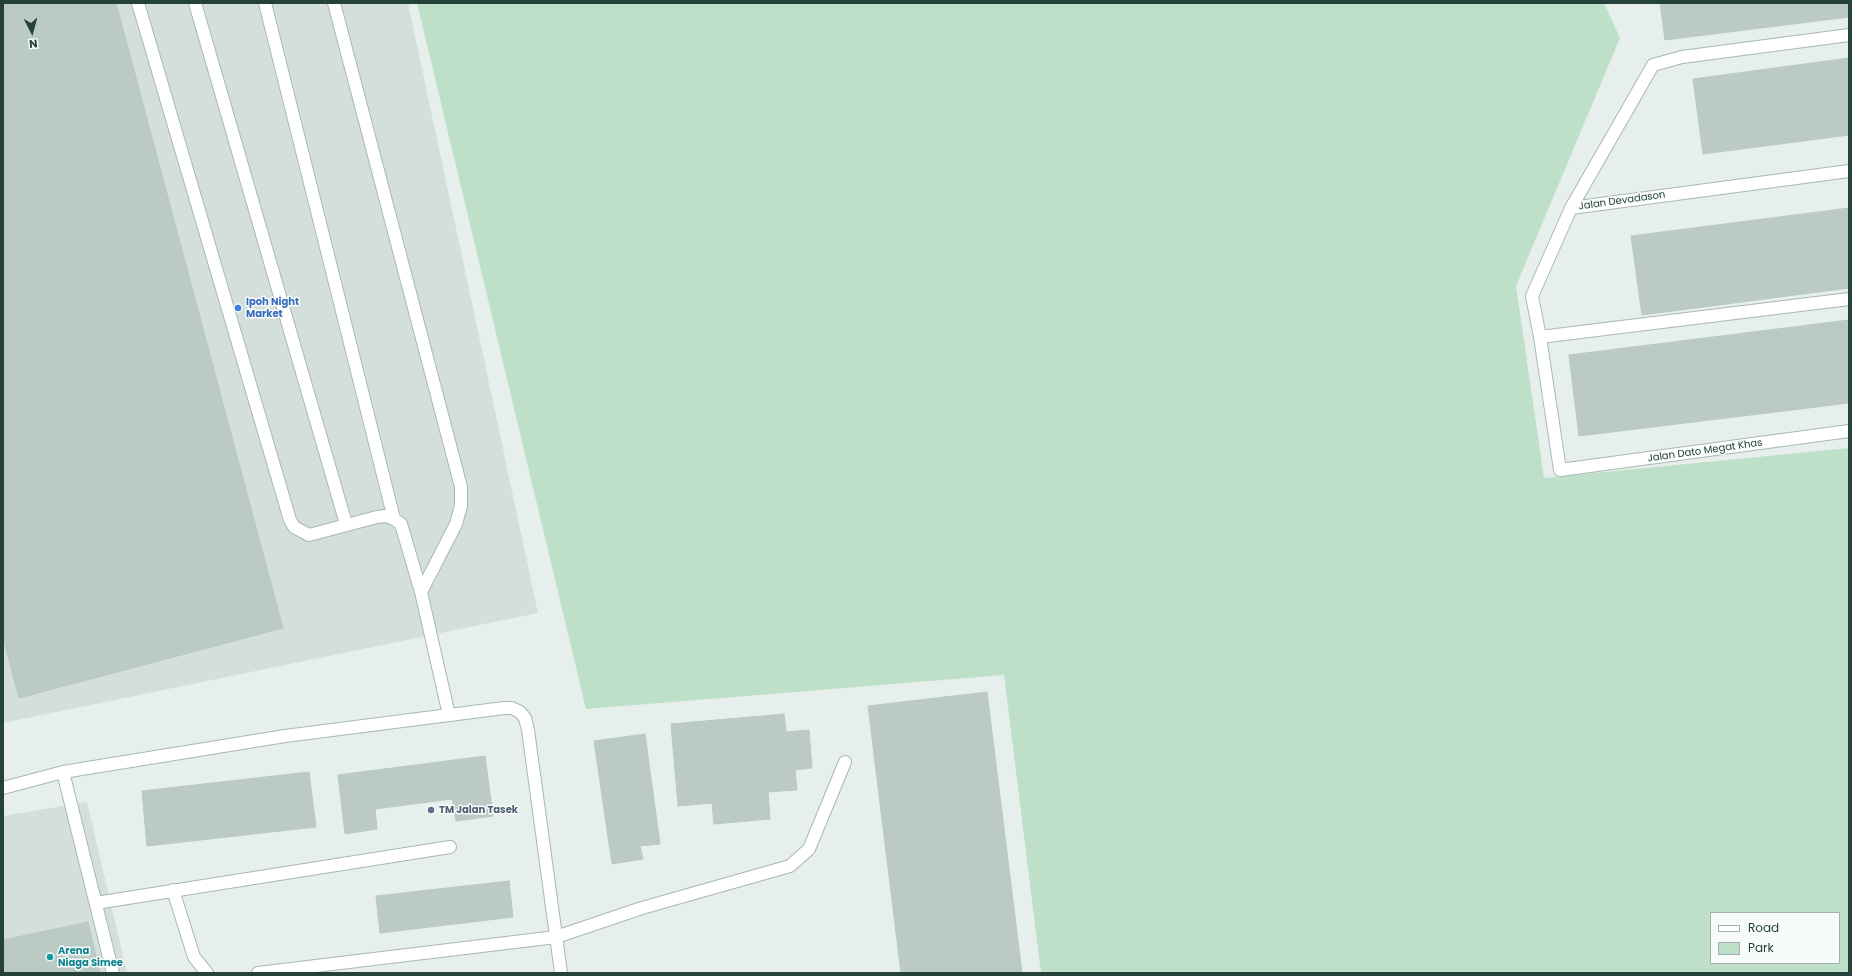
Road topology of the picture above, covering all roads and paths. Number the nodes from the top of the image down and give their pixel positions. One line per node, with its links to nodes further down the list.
1 (138, 3): 13 (street)
2 (195, 3): 13 (street)
3 (265, 3): 12 (street)
4 (334, 3): 14 (street)
5 (1849, 35): 7 (street)
6 (1849, 171): 7 (street, Jalan Devadason)
7 (1571, 208): 9 (street, Jalan Devadason)
8 (1849, 299): 9 (street)
9 (1540, 337): 11 (street, Jalan Devadason)
10 (1849, 431): 11 (street, Jalan Dato Megat Khas)
11 (1560, 470)
12 (394, 519): 13 (street); 14 (street)
13 (346, 524)
14 (421, 592): 15 (street)
15 (449, 715): 17 (street); 22 (street)
16 (845, 762): 22 (street)
17 (63, 772): 18 (street); 21 (street)
18 (3, 788)
19 (450, 847): 20 (street)
20 (173, 890): 21 (street); 24 (street)
21 (96, 903): 23 (street)
22 (556, 938): 25 (street); 26 (street)
23 (113, 973)
24 (207, 973)
25 (258, 973)
26 (561, 973)

